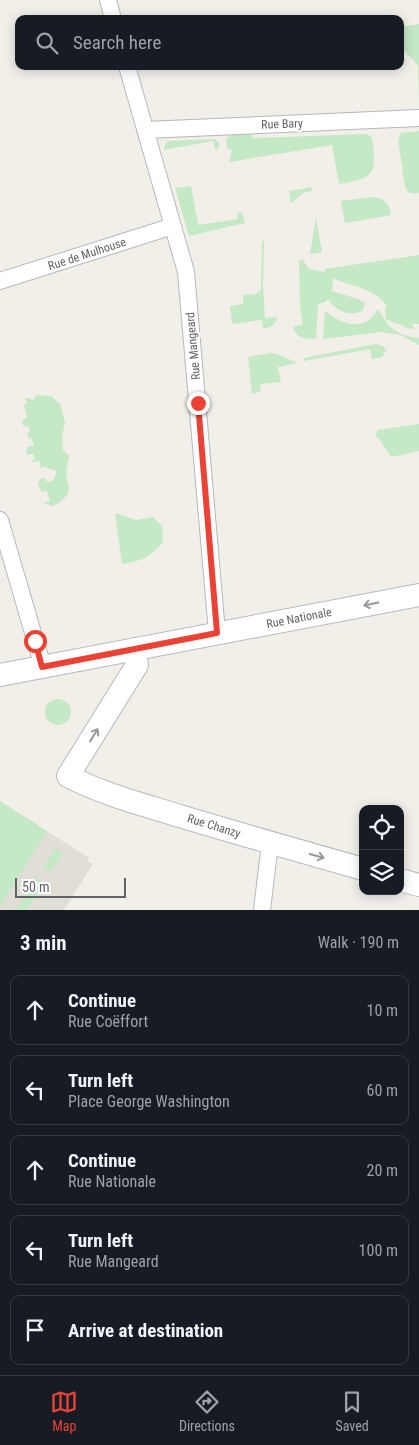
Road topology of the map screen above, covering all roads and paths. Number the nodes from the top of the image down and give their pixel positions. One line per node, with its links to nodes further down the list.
1 (108, 0): 2 (street)
2 (112, 15)
3 (128, 70): 5 (street, Rue Mangeard)
4 (419, 118): 5 (street, Rue Bary)
5 (145, 130): 6 (street, Rue Mangeard)
6 (173, 226): 7 (street, Rue de Mulhouse); 10 (street, Rue Mangeard)
7 (0, 281)
8 (0, 520): 12 (street)
9 (419, 595): 10 (main road, Rue Nationale, one-way to 10)
10 (217, 633): 11 (main road, Rue Nationale)
11 (134, 649): 12 (main road, Rue Nationale); 14 (main road, Rue Chanzy, one-way to 11)
12 (42, 667): 13 (main road, Rue Nationale)
13 (0, 675)
14 (270, 843): 15 (main road, Rue Chanzy, one-way to 15); 18 (street)
15 (359, 868)
16 (404, 881): 17 (main road)
17 (419, 885)
18 (262, 910)

